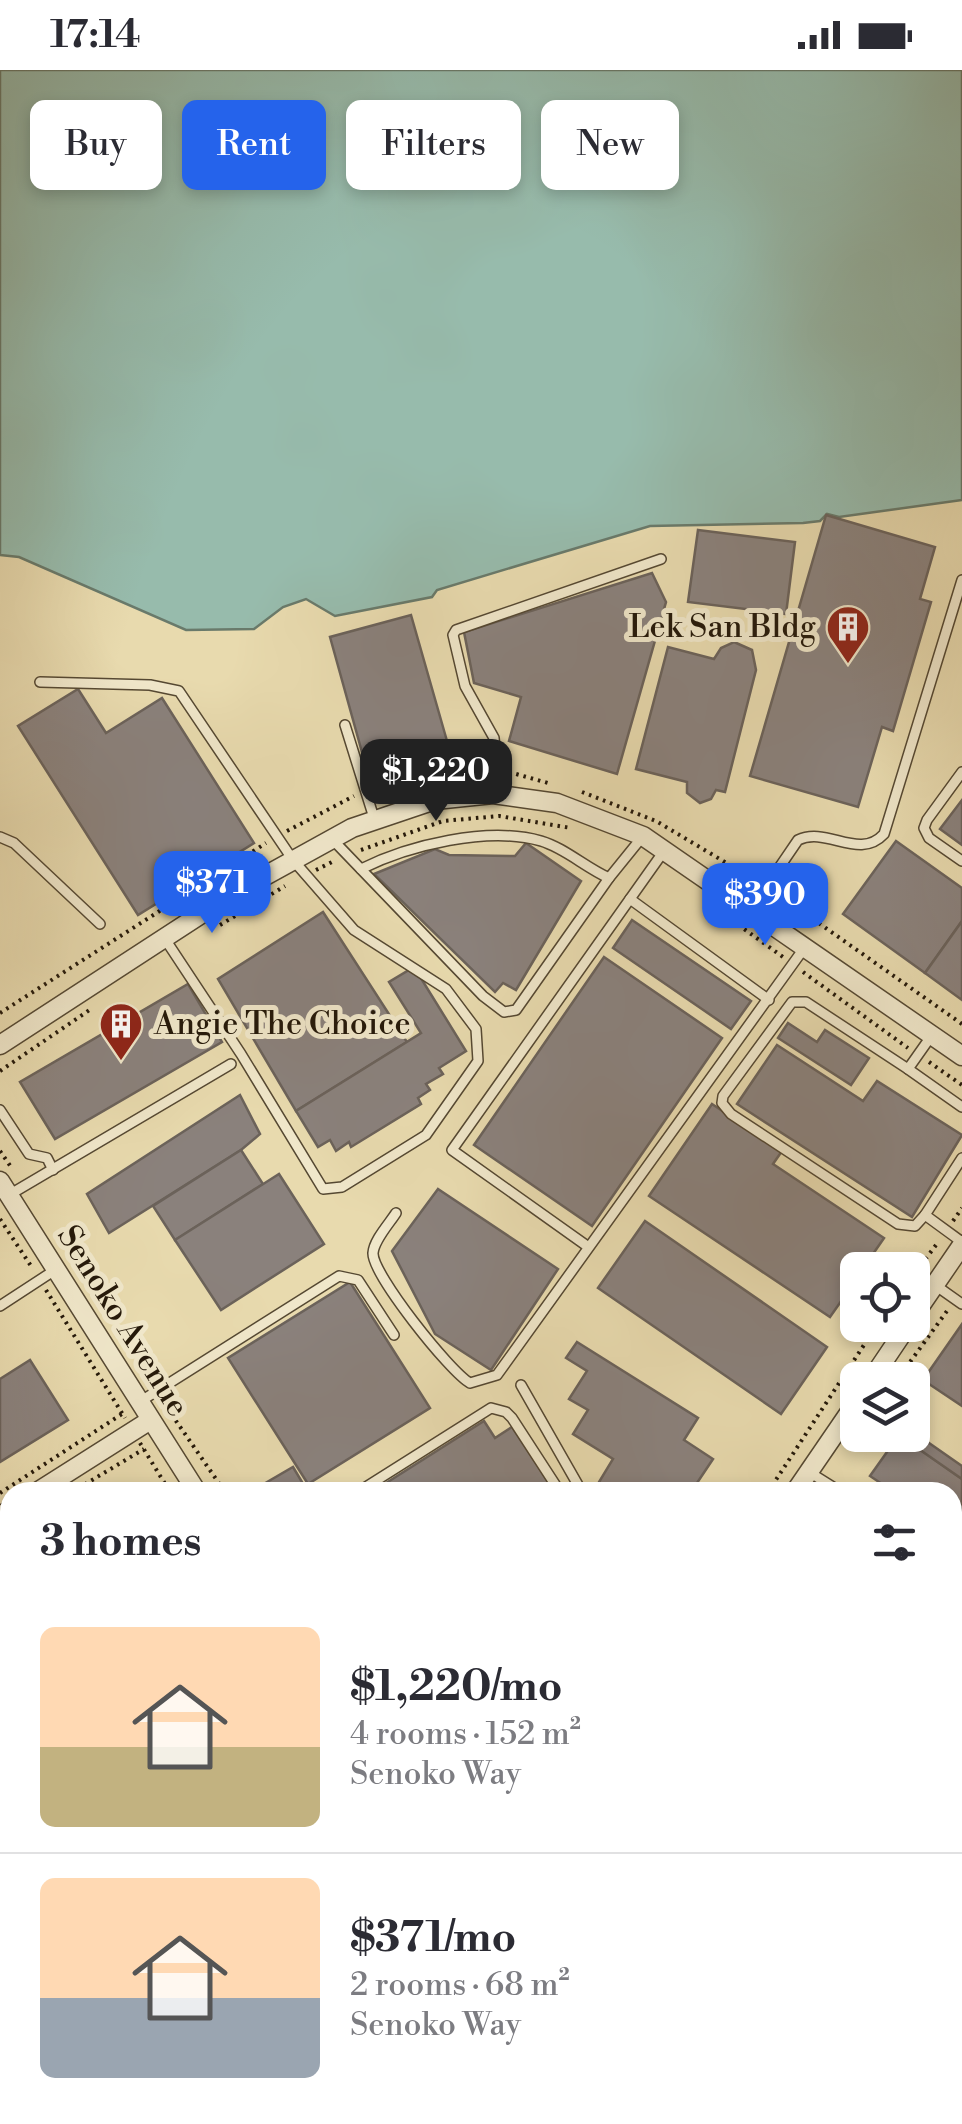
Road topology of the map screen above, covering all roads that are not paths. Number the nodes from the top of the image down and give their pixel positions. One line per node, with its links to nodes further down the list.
1 (661, 560): 6 (lane)
2 (962, 580): 17 (lane)
3 (40, 682): 12 (lane)
4 (345, 724): 7 (lane)
5 (962, 772): 13 (lane)
6 (492, 794): 7 (street); 9 (street)
7 (374, 818): 10 (street)
8 (0, 836): 18 (lane)
9 (643, 836): 11 (street); 15 (lane)
10 (332, 839): 12 (street); 14 (lane)
11 (666, 850): 16 (lane); 17 (street)
12 (292, 860): 19 (street); 19 (lane)
13 (962, 860)
14 (361, 869): 15 (lane); 15 (lane)
15 (610, 878)
16 (630, 899): 21 (lane); 35 (lane)
17 (752, 910): 20 (street)
18 (100, 924)
19 (165, 939): 23 (street)
20 (806, 947): 21 (lane); 22 (street)
21 (769, 1000): 35 (lane)
22 (932, 1035): 24 (street); 26 (lane)
23 (0, 1045)
24 (962, 1056)
25 (231, 1064): 30 (lane)
26 (908, 1069): 27 (lane); 33 (lane)
27 (962, 1107)
28 (0, 1110): 30 (lane)
29 (962, 1158): 33 (lane)
30 (54, 1170): 31 (lane)
31 (4, 1188): 36 (street, Senoko Avenue)
32 (396, 1213): 35 (lane)
33 (925, 1215): 34 (lane)
34 (962, 1244): 37 (street)
35 (587, 1246)
36 (48, 1275): 40 (lane); 43 (street, Senoko Avenue)
37 (934, 1285): 38 (street); 39 (lane)
38 (930, 1291)
39 (959, 1302)
40 (0, 1306)
41 (394, 1335): 43 (lane)
42 (521, 1386): 51 (lane)
43 (138, 1403): 44 (street, Senoko Avenue)
44 (141, 1426): 47 (street); 48 (street, Senoko Avenue)
45 (840, 1426): 46 (street)
46 (809, 1472): 52 (street); 53 (lane)
47 (57, 1482)
48 (189, 1482)
49 (374, 1482): 50 (lane)
50 (554, 1482)
51 (576, 1482)
52 (802, 1482)
53 (825, 1482)

